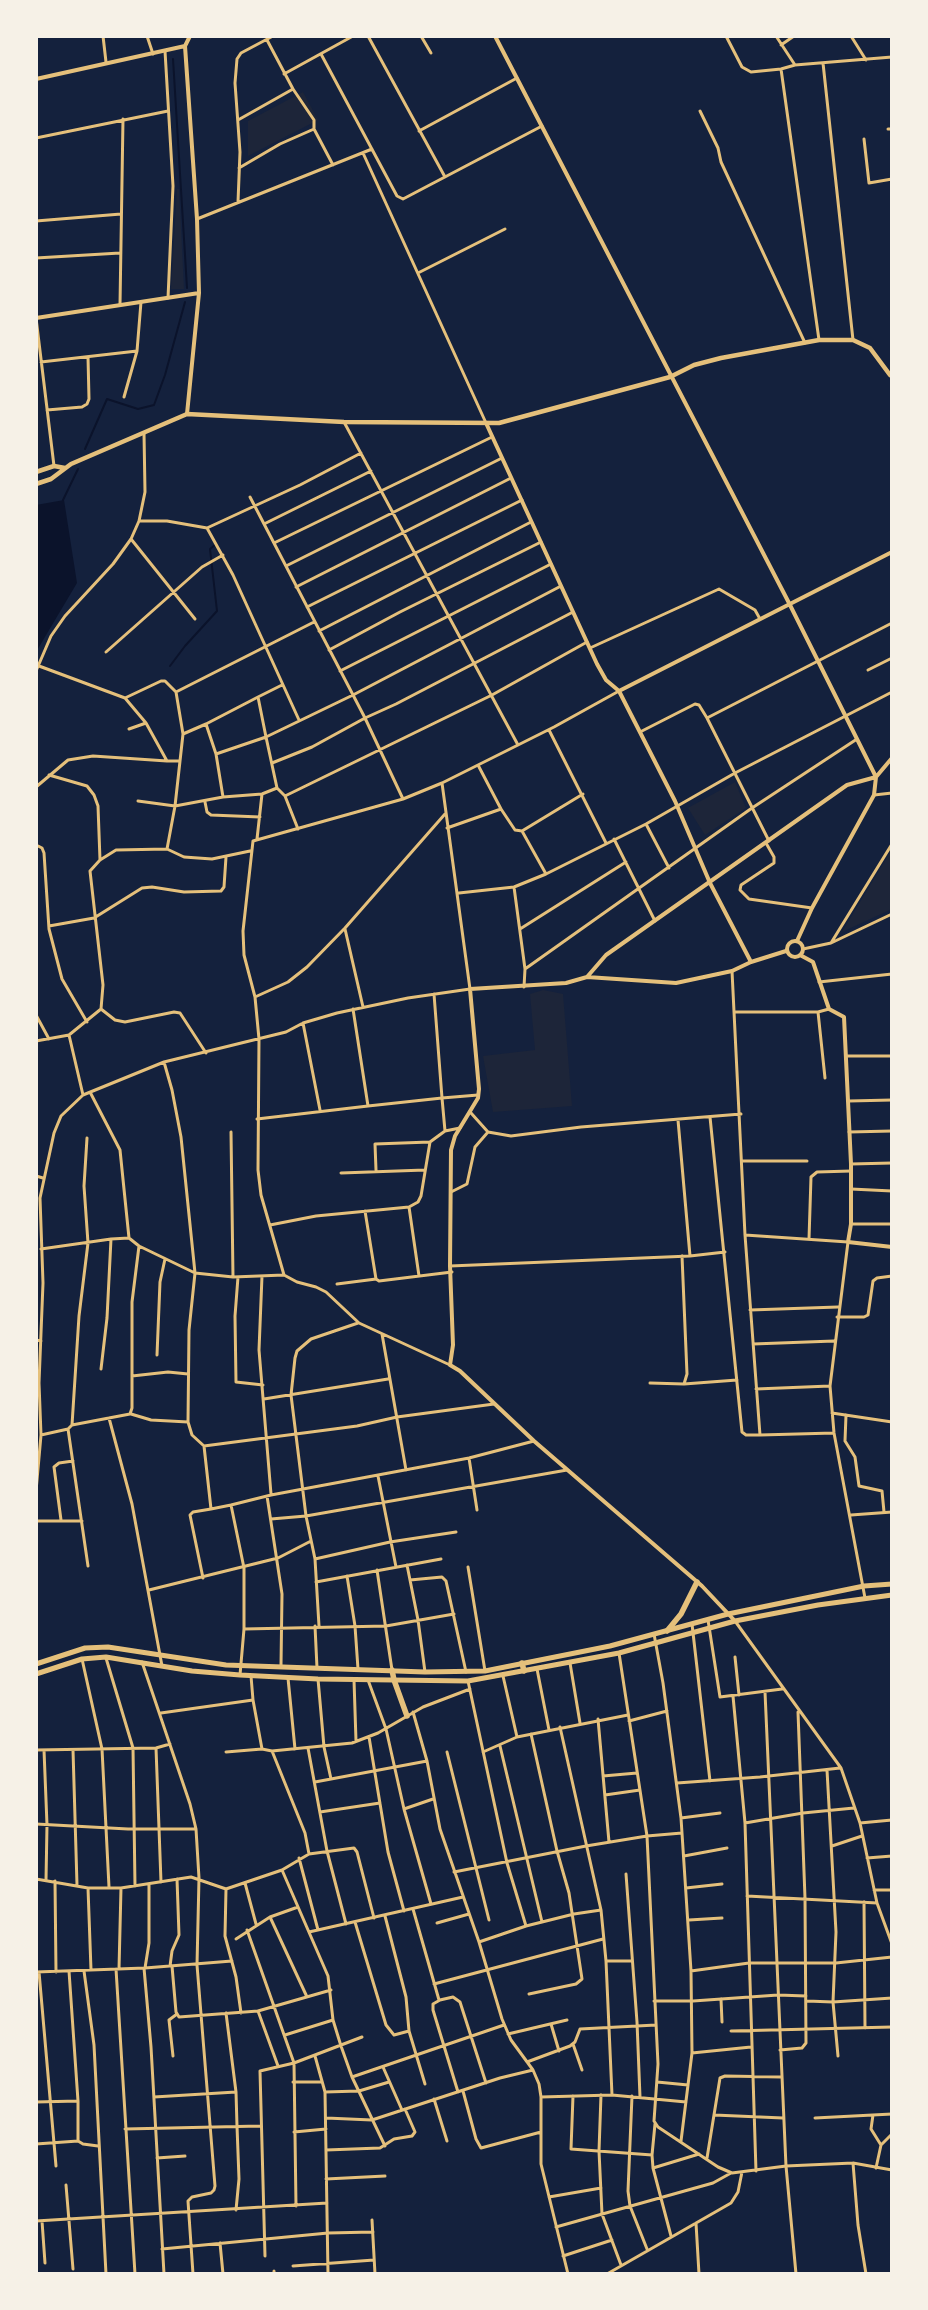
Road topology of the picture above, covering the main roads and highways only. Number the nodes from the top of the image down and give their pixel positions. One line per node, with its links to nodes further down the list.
1 (891, 376): 2 (main road)
2 (65, 468): 3 (main road); 4 (main road)
3 (36, 472)
4 (36, 484)
5 (698, 1582): 8 (highway)
6 (892, 1584): 8 (main road)
7 (892, 1595): 12 (main road)
8 (667, 1631): 10 (main road)
9 (36, 1664): 11 (main road)
10 (522, 1664): 11 (main road); 12 (highway)
11 (392, 1670): 14 (highway)
12 (524, 1671): 14 (main road)
13 (36, 1674): 14 (main road)
14 (394, 1680): 15 (highway)
15 (407, 1716)

